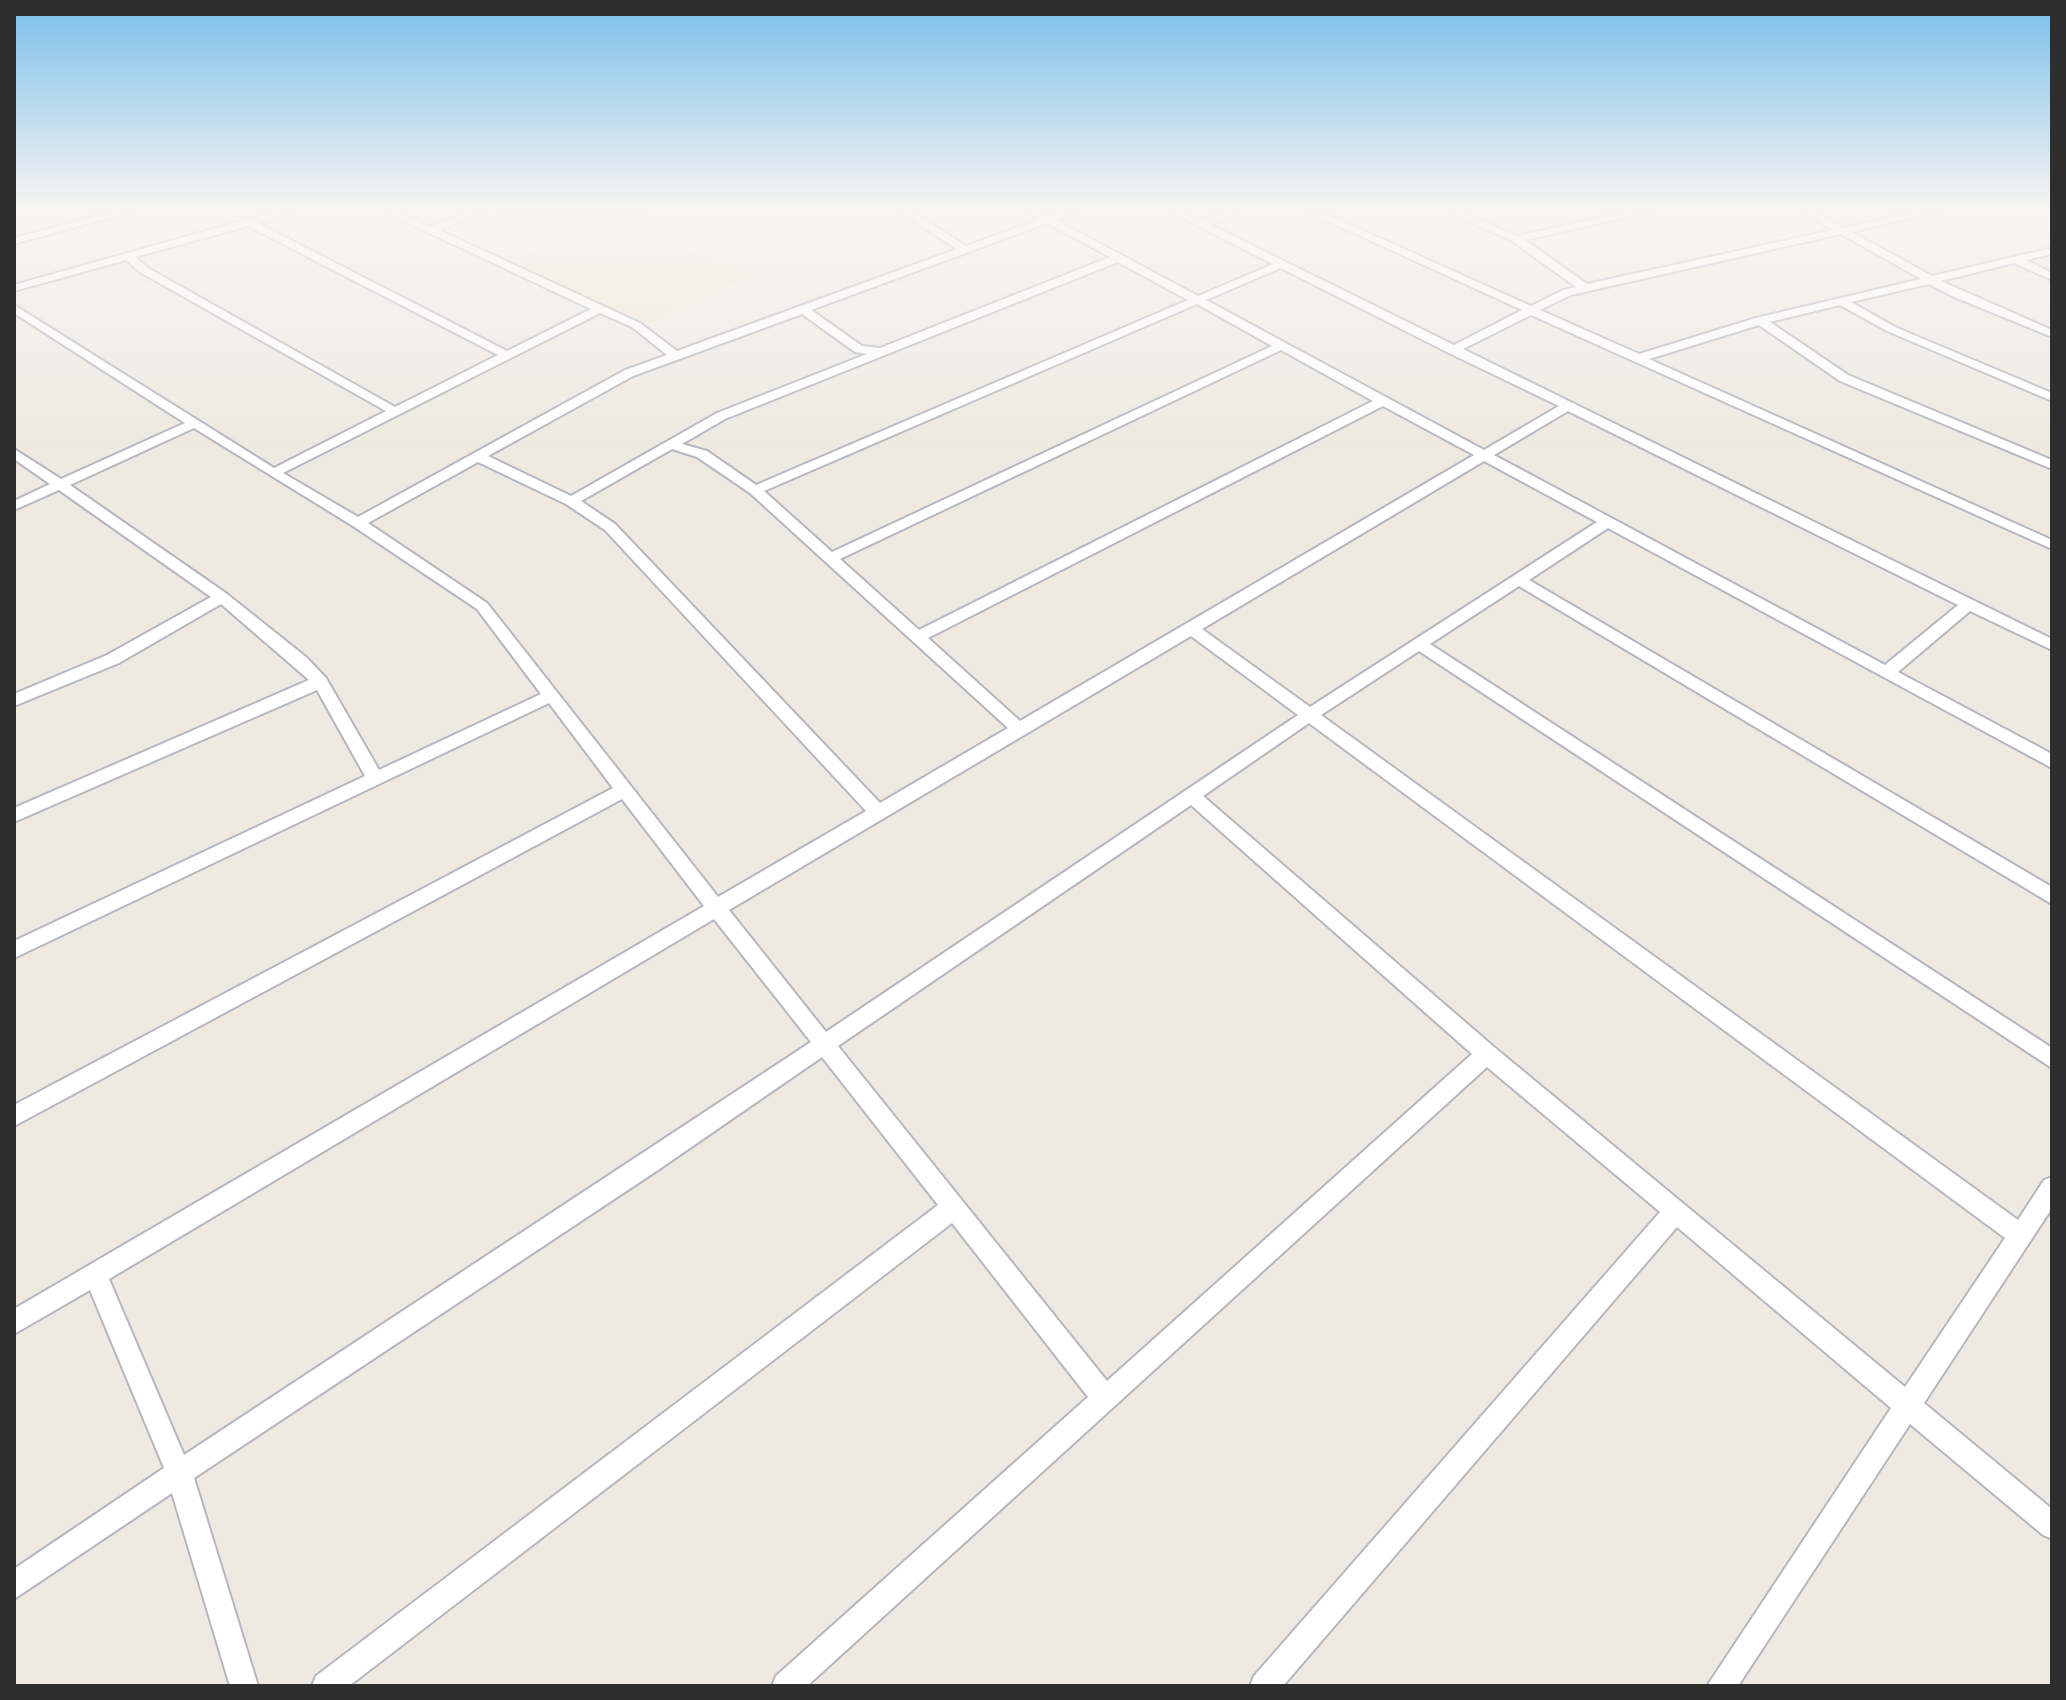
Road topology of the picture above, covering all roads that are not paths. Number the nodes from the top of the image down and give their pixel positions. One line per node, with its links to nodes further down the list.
1 (173, 286): 31 (street)
2 (373, 286): 25 (street)
3 (549, 286): 17 (street)
4 (868, 286): 18 (street)
5 (1047, 286): 24 (street)
6 (1169, 286): 14 (street)
7 (1227, 286): 14 (street)
8 (1323, 286): 23 (street)
9 (1477, 286): 19 (street)
10 (1587, 286): 13 (street)
11 (1897, 286): 15 (street)
12 (1943, 286): 21 (street)
13 (1584, 287): 19 (street)
14 (1193, 300): 22 (street); 40 (street)
15 (1839, 300): 20 (street); 28 (street)
16 (14, 308): 32 (street)
17 (599, 309): 25 (street); 26 (street)
18 (804, 310): 24 (street); 26 (street)
19 (1529, 310): 23 (street); 27 (street)
20 (1760, 320): 27 (street); 37 (street)
21 (2052, 334)
22 (1281, 346): 29 (street); 46 (street)
23 (1453, 350): 30 (street)
24 (883, 352): 33 (street)
25 (506, 355): 31 (street)
26 (675, 356): 36 (street)
27 (1639, 358): 45 (street)
28 (2052, 397)
29 (1380, 402): 35 (street); 51 (street)
30 (1568, 406): 35 (street); 49 (street)
31 (396, 412): 38 (street)
32 (195, 423): 38 (street); 39 (street)
33 (670, 444): 40 (street); 41 (street)
34 (14, 453): 39 (street)
35 (1484, 455): 44 (street); 50 (street)
36 (479, 457): 41 (street); 43 (street)
37 (2052, 465)
38 (273, 473): 43 (street)
39 (58, 485): 42 (street); 48 (street)
40 (755, 490): 46 (street)
41 (571, 501): 64 (street)
42 (14, 506)
43 (358, 523): 56 (street)
44 (1606, 523): 47 (street); 54 (street)
45 (2052, 545)
46 (829, 559): 51 (street)
47 (1519, 580): 52 (street); 66 (street)
48 (222, 597): 55 (street); 57 (street)
49 (1968, 604): 53 (street); 54 (street)
50 (1189, 627): 58 (street); 59 (street)
51 (917, 637): 59 (street)
52 (1419, 644): 58 (street); 71 (street)
53 (2052, 645)
54 (1886, 673): 60 (street)
55 (320, 682): 61 (street); 65 (street)
56 (550, 696): 61 (street); 62 (street)
57 (14, 700)
58 (1308, 716): 63 (street); 76 (street)
59 (1018, 728): 64 (street)
60 (2052, 762)
61 (375, 778): 68 (street)
62 (625, 789): 67 (street); 72 (street)
63 (1191, 795): 69 (street); 70 (street)
64 (880, 814): 67 (street)
65 (14, 815)
66 (2052, 896)
67 (716, 908): 69 (street); 77 (street)
68 (14, 950)
69 (824, 1042): 74 (street); 81 (street)
70 (1487, 1054): 75 (street); 79 (street)
71 (2052, 1059)
72 (14, 1116)
73 (2052, 1188): 76 (street)
74 (953, 1208): 79 (street); 85 (street)
75 (1675, 1212): 80 (street); 87 (street)
76 (2020, 1235): 80 (street)
77 (95, 1274): 78 (street); 81 (street)
78 (14, 1322)
79 (1105, 1398): 86 (street)
80 (1908, 1407): 82 (street); 88 (street)
81 (179, 1473): 83 (street); 84 (street)
82 (2052, 1526)
83 (14, 1585)
84 (244, 1686)
85 (326, 1686)
86 (786, 1686)
87 (1264, 1686)
88 (1721, 1686)

